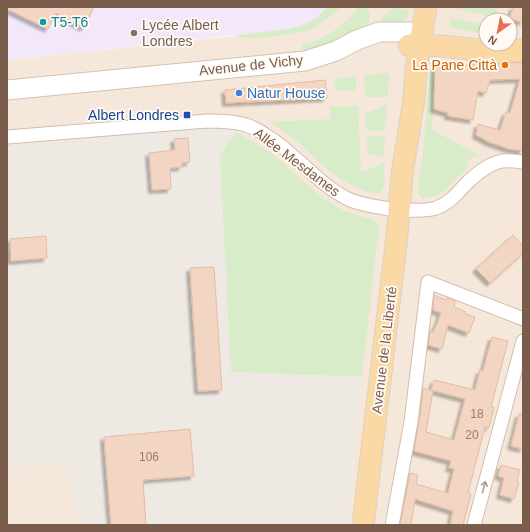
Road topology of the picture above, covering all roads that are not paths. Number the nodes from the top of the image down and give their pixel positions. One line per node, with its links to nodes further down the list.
1 (415, 7): 3 (main road, Avenue de la Liberté)
2 (426, 7): 3 (main road, Avenue de la Liberté)
3 (415, 38): 4 (main road, Avenue de Vichy); 5 (main road, Avenue de Vichy); 6 (main road, Avenue de Vichy); 9 (main road, Avenue de la Liberté)
4 (478, 39)
5 (523, 50)
6 (7, 90)
7 (7, 136): 9 (street, Allée Mesdames)
8 (523, 162): 9 (street, Allée Mesdames)
9 (399, 209): 12 (main road, Avenue de la Liberté)
10 (523, 319): 13 (street)
11 (523, 341): 14 (street, one-way to 11)
12 (363, 525)
13 (392, 525)
14 (474, 525)

